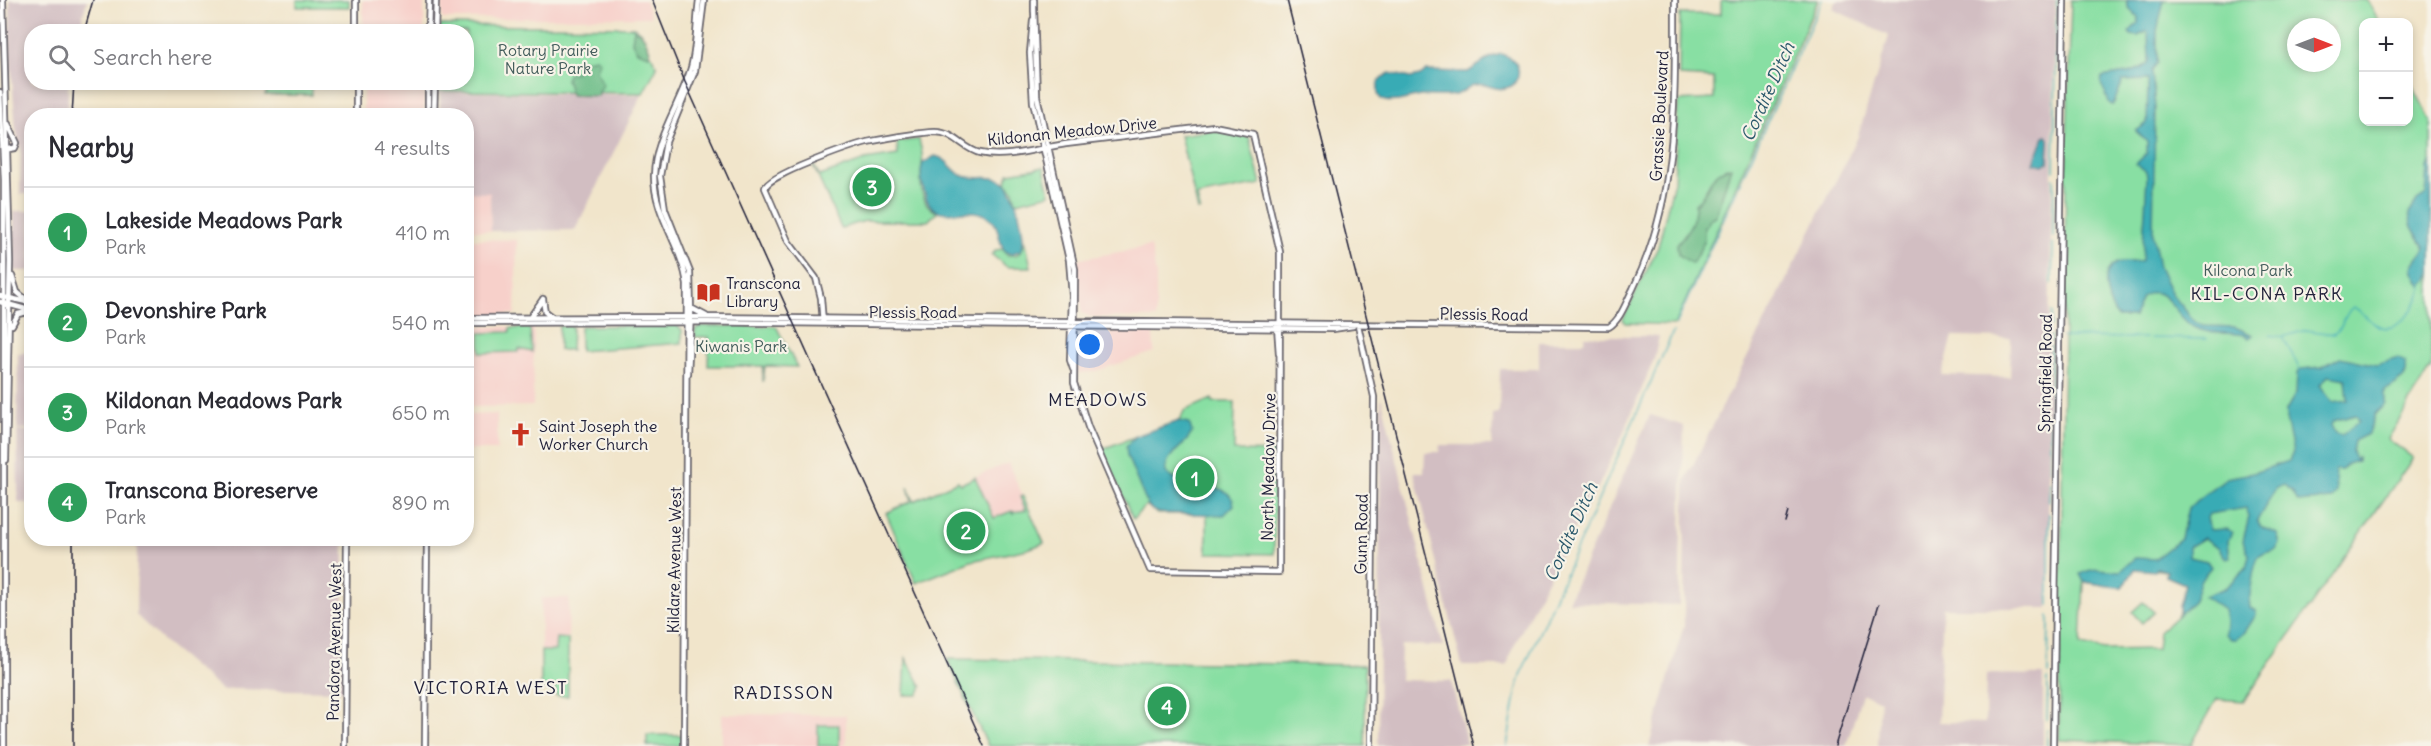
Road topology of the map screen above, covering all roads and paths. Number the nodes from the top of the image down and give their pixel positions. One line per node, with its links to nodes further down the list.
1 (3, 0): 21 (street)
2 (356, 0): 10 (street)
3 (429, 0): 11 (street)
4 (436, 0): 12 (street)
5 (699, 0): 31 (street)
6 (704, 0): 34 (street)
7 (1034, 0): 23 (street)
8 (1675, 0): 49 (street, Grassie Boulevard)
9 (2064, 0): 61 (street, Springfield Road)
10 (356, 24)
11 (428, 24)
12 (435, 24)
13 (356, 90): 18 (street)
14 (428, 90): 19 (street)
15 (435, 90): 20 (street)
16 (0, 92): 17 (street)
17 (0, 100): 22 (street)
18 (356, 108)
19 (428, 108)
20 (434, 108)
21 (7, 123): 24 (street); 24 (street)
22 (3, 145): 24 (street); 26 (street)
23 (1045, 147): 32 (street); 43 (street, Kildonan Meadow Drive); 47 (street, Kildonan Meadow Drive)
24 (9, 149): 25 (street)
25 (10, 261): 28 (street); 29 (street)
26 (4, 273): 27 (street); 29 (street)
27 (0, 285)
28 (24, 298)
29 (4, 300): 30 (street); 33 (street); 51 (street); 53 (street)
30 (24, 302)
31 (687, 303): 37 (street); 41 (street)
32 (1073, 306): 42 (street); 44 (street); 46 (street)
33 (24, 308)
34 (691, 308): 38 (street); 41 (street)
35 (24, 312): 51 (street)
36 (528, 317): 39 (street, Plessis Road); 40 (street, Plessis Road); 40 (street)
37 (677, 317): 40 (street, Plessis Road); 41 (street, Plessis Road)
38 (709, 317): 41 (street, Plessis Road); 43 (street, Plessis Road)
39 (474, 318)
40 (554, 318)
41 (689, 319): 43 (street, Plessis Road); 45 (street, Plessis Road); 59 (street, Kildare Avenue West)
42 (1057, 320): 43 (street, Plessis Road); 46 (street, Plessis Road)
43 (823, 321): 46 (street, Plessis Road)
44 (1089, 321): 46 (street, Plessis Road); 47 (street, Plessis Road)
45 (474, 323)
46 (1073, 323): 47 (street, Plessis Road); 47 (street, North Meadow Drive)
47 (1279, 325): 48 (street, Plessis Road); 50 (street, Plessis Road)
48 (1359, 325): 49 (street, Plessis Road); 50 (street, Plessis Road); 52 (street, Gunn Road)
49 (1609, 327)
50 (1347, 328): 52 (street)
51 (9, 334): 53 (street)
52 (1360, 336): 60 (street, Gunn Road)
53 (7, 354): 56 (street)
54 (347, 546): 57 (street, Pandora Avenue West)
55 (427, 546): 58 (street)
56 (4, 746)
57 (345, 746)
58 (425, 746)
59 (684, 746)
60 (1371, 746)
61 (2052, 746)

